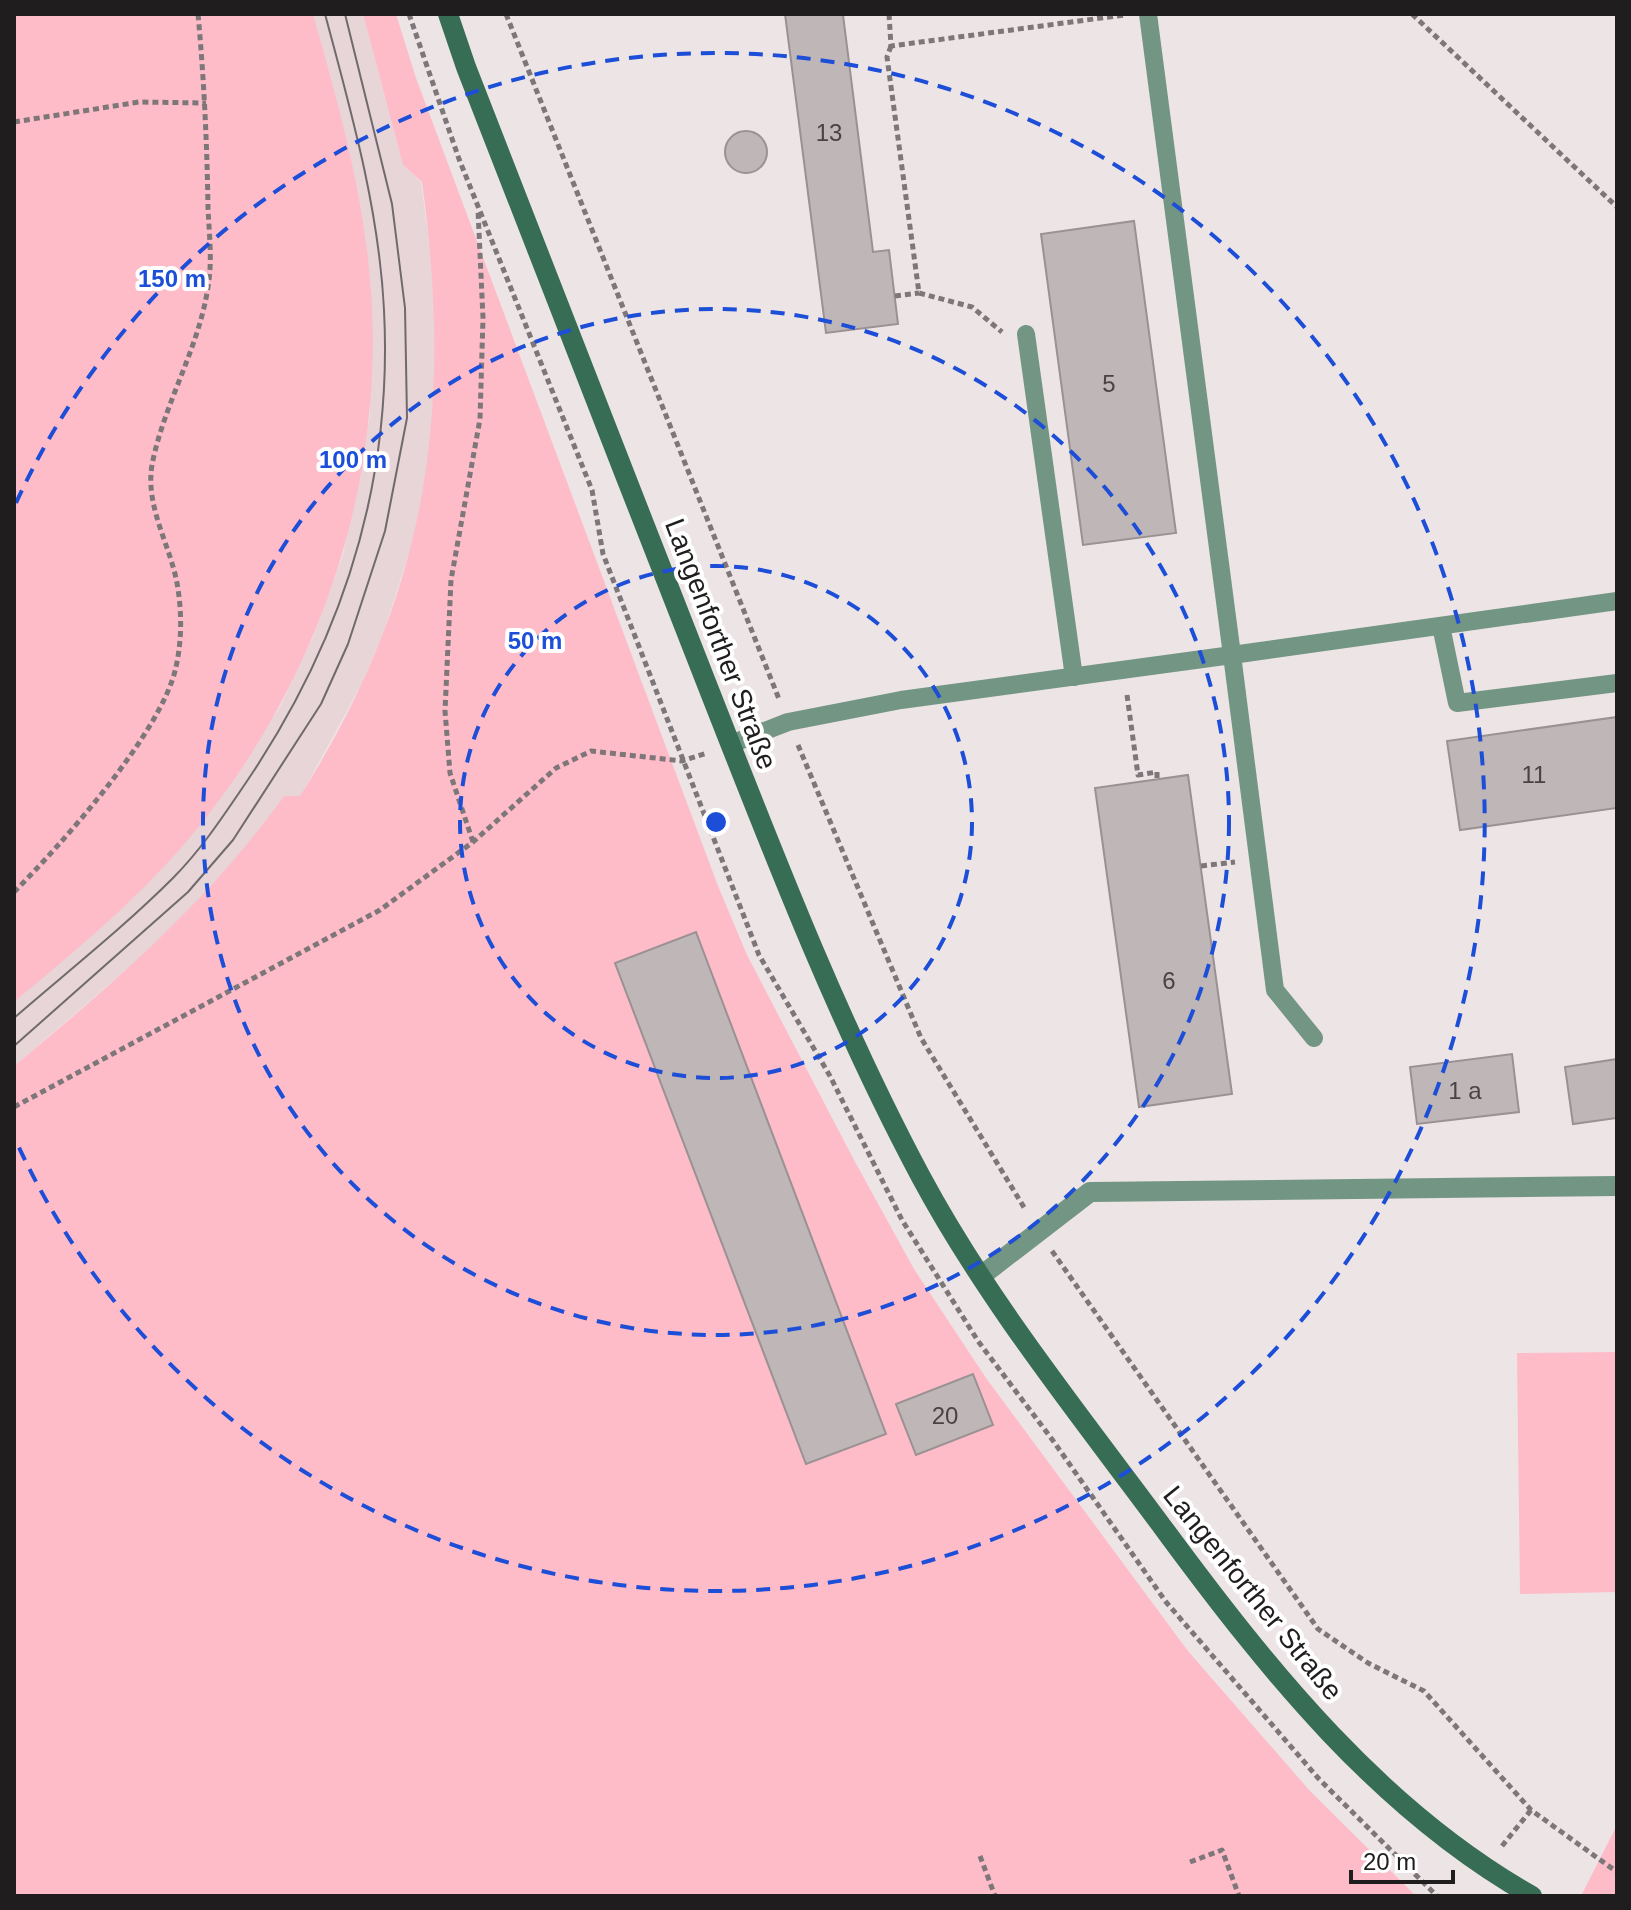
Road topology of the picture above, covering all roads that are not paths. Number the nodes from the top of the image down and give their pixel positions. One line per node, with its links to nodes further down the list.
1 (448, 14): 9 (main road, Langenforther Straße)
2 (1148, 14): 6 (lane)
3 (1026, 334): 7 (lane)
4 (1617, 601): 5 (lane)
5 (1441, 626): 6 (lane); 8 (lane)
6 (1232, 655): 7 (lane); 10 (lane)
7 (1074, 677): 9 (lane)
8 (1617, 683)
9 (731, 744): 12 (main road, Langenforther Straße)
10 (1314, 1038)
11 (1617, 1186): 12 (street)
12 (981, 1276): 13 (main road, Langenforther Straße)
13 (1532, 1896)

